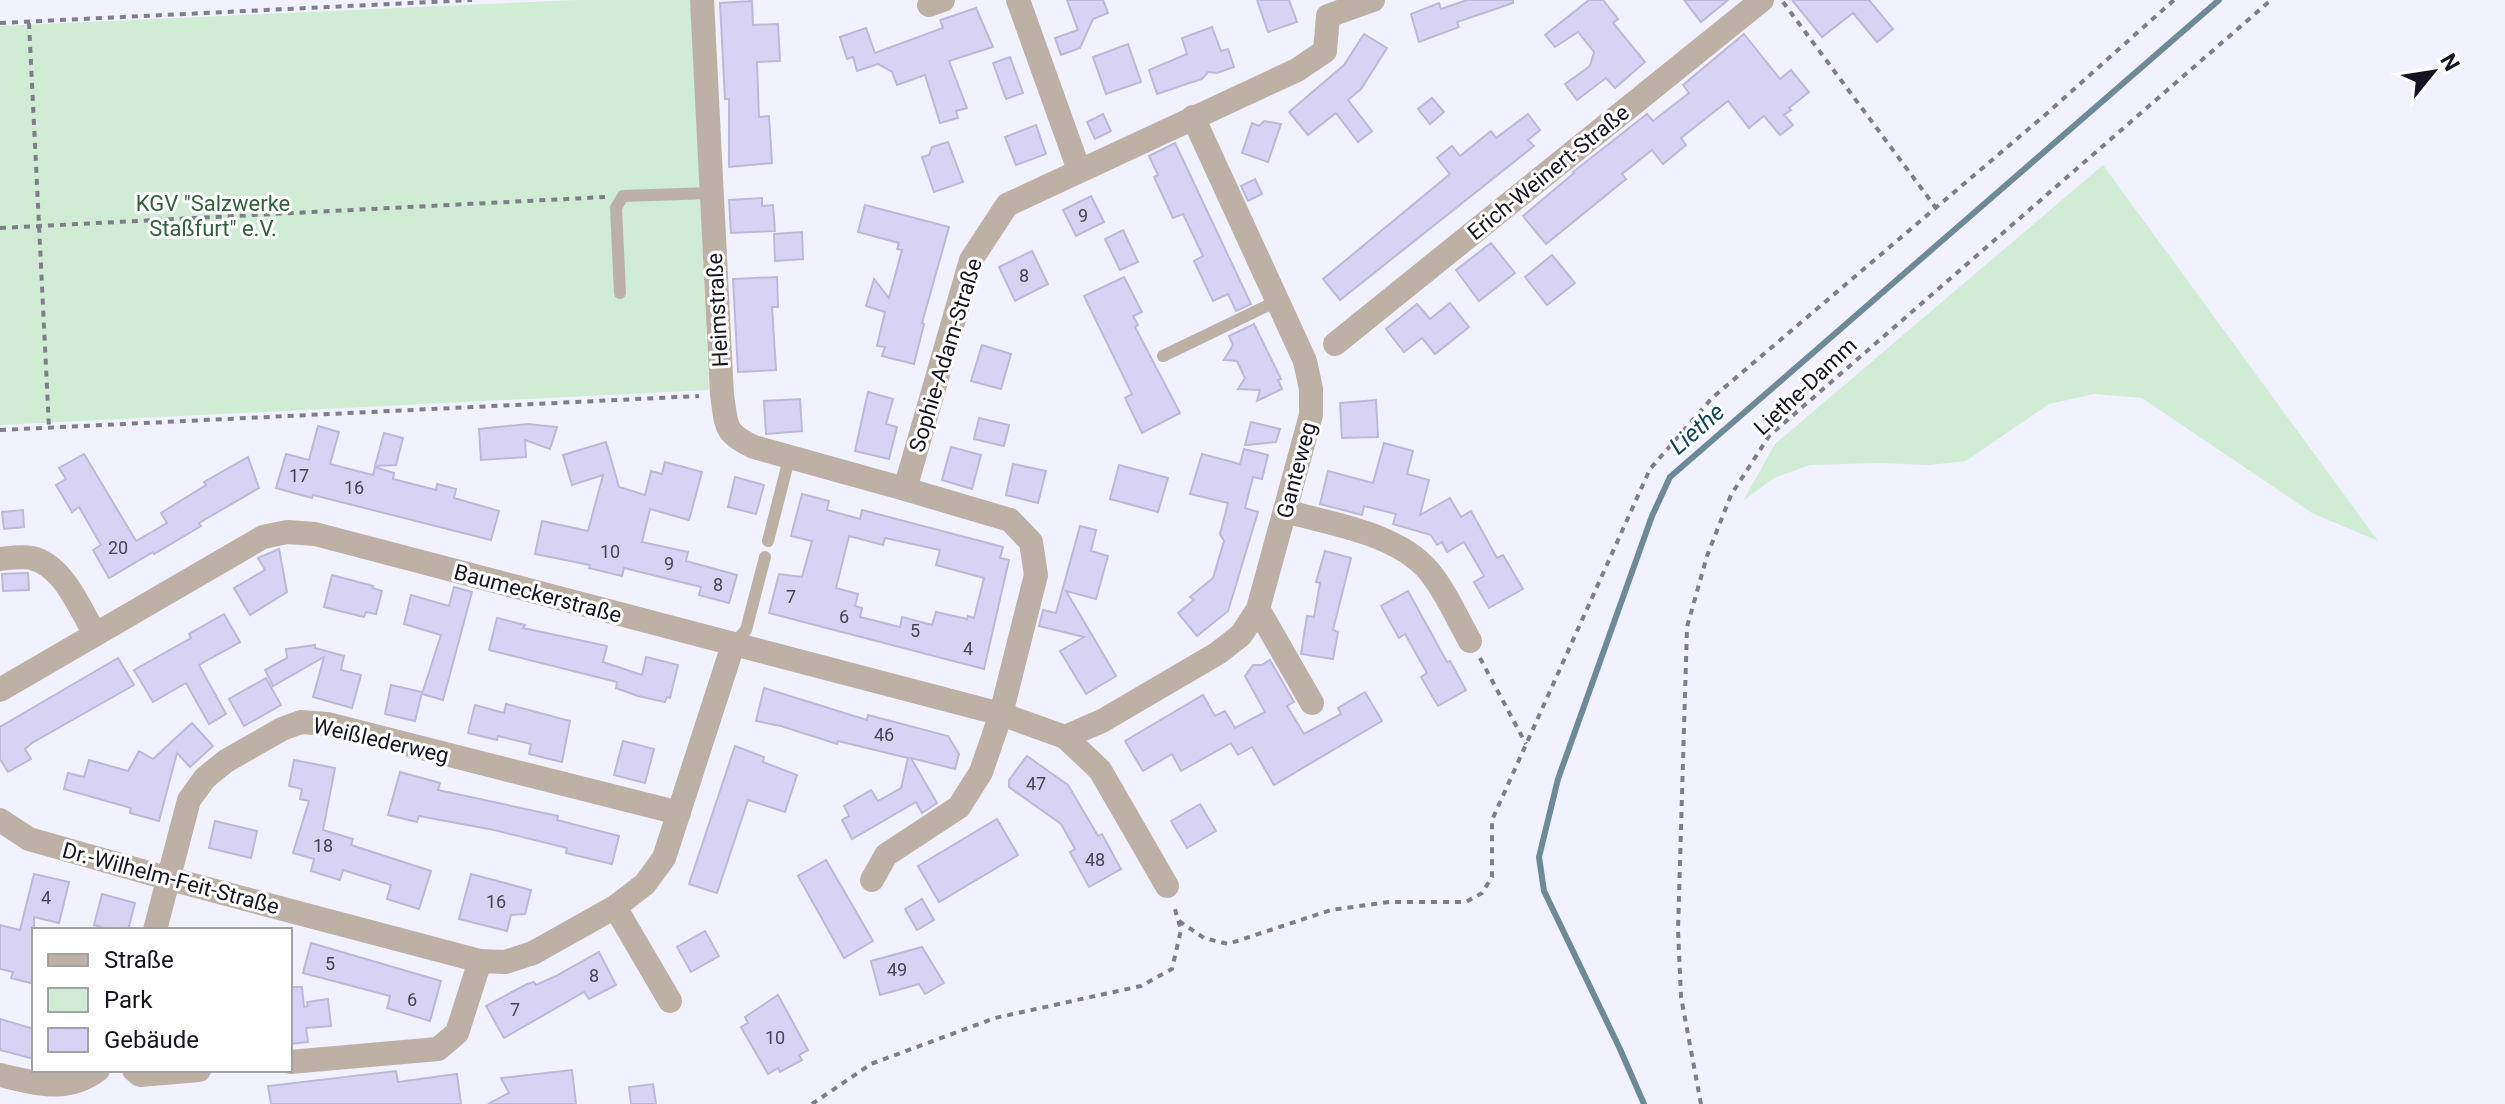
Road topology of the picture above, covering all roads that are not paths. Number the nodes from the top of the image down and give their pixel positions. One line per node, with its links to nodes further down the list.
1 (702, 0): 8 (street, Heimstraße)
2 (1018, 0): 7 (street)
3 (1373, 0): 5 (street, Sophie-Adam-Straße)
4 (1762, 0): 11 (street, Erich-Weinert-Straße)
5 (1325, 8): 6 (street, Sophie-Adam-Straße)
6 (1193, 117): 7 (street, Sophie-Adam-Straße); 10 (street, Ganteweg)
7 (1079, 170): 14 (street, Sophie-Adam-Straße)
8 (710, 193): 9 (lane); 13 (street, Heimstraße)
9 (620, 293)
10 (1277, 301): 12 (lane); 15 (street, Ganteweg)
11 (1335, 344)
12 (1163, 356)
13 (789, 459): 14 (street, Heimstraße); 16 (lane)
14 (905, 489): 25 (street)
15 (1285, 511): 19 (street, Ganteweg); 21 (street)
16 (768, 541)
17 (765, 557): 22 (lane)
18 (0, 559): 20 (street)
19 (1258, 609): 24 (street); 26 (street, Ganteweg)
20 (95, 634): 22 (street, Baumeckerstraße); 23 (street, Baumeckerstraße)
21 (1470, 641)
22 (733, 645): 25 (street, Baumeckerstraße); 27 (street, Dr.-Wilhelm-Feit-Straße)
23 (0, 690)
24 (1312, 703)
25 (1001, 714): 26 (street, Baumeckerstraße); 30 (street)
26 (1065, 737): 31 (street, Baumeckerstraße)
27 (679, 813): 29 (street, Weißlederweg); 32 (street, Dr.-Wilhelm-Feit-Straße)
28 (0, 820): 29 (street, Dr.-Wilhelm-Feit-Straße)
29 (170, 879): 33 (street, Weißlederweg); 34 (street, Dr.-Wilhelm-Feit-Straße)
30 (872, 880)
31 (1167, 886)
32 (615, 907): 34 (street, Dr.-Wilhelm-Feit-Straße); 35 (street)
33 (156, 928)
34 (480, 961): 36 (street)
35 (670, 1001)
36 (292, 1062)
37 (95, 1072): 40 (street)
38 (136, 1072): 39 (street)
39 (175, 1072)
40 (0, 1075)

